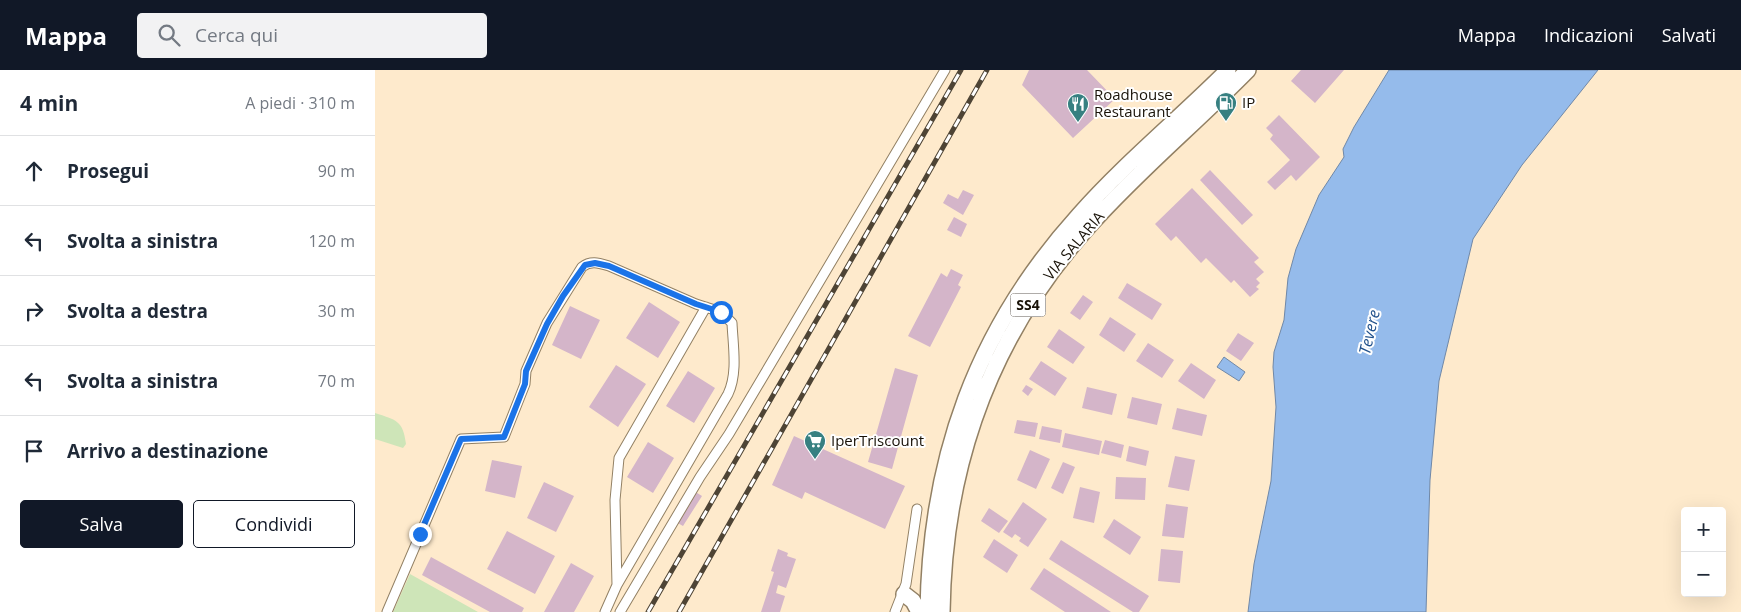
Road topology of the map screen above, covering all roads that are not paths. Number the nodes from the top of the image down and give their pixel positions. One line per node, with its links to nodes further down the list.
1 (945, 70): 12 (street)
2 (1216, 70): 5 (main road)
3 (1228, 70): 5 (main road, VIA SALARIA / SS4)
4 (1248, 70): 16 (main road, VIA SALARIA / SS4)
5 (1193, 102): 15 (main road, VIA SALARIA / SS4)
6 (706, 307): 8 (street); 8 (street); 10 (street)
7 (917, 509): 9 (street)
8 (617, 585): 11 (street)
9 (903, 594): 13 (street); 14 (main road)
10 (387, 612)
11 (605, 612)
12 (620, 612)
13 (895, 612)
14 (919, 612)
15 (928, 612)
16 (942, 612)

